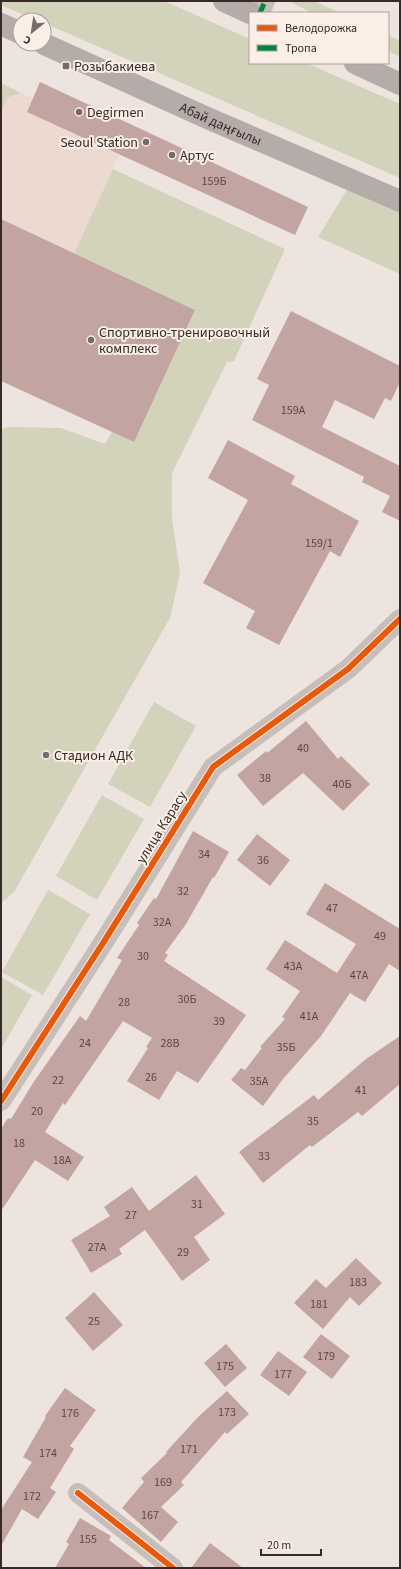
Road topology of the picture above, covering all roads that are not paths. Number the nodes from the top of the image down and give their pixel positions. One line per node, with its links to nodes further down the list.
1 (224, 1): 4 (main road)
2 (266, 1): 3 (street)
3 (260, 12)
4 (249, 13)
5 (1, 24): 6 (main road)
6 (12, 29)
7 (52, 48): 10 (main road, Абай даңғылы)
8 (357, 64): 9 (main road)
9 (400, 84)
10 (400, 201)
11 (400, 619): 12 (street, улица Карасу)
12 (1, 1101)
13 (78, 1493): 14 (street)
14 (173, 1568)

